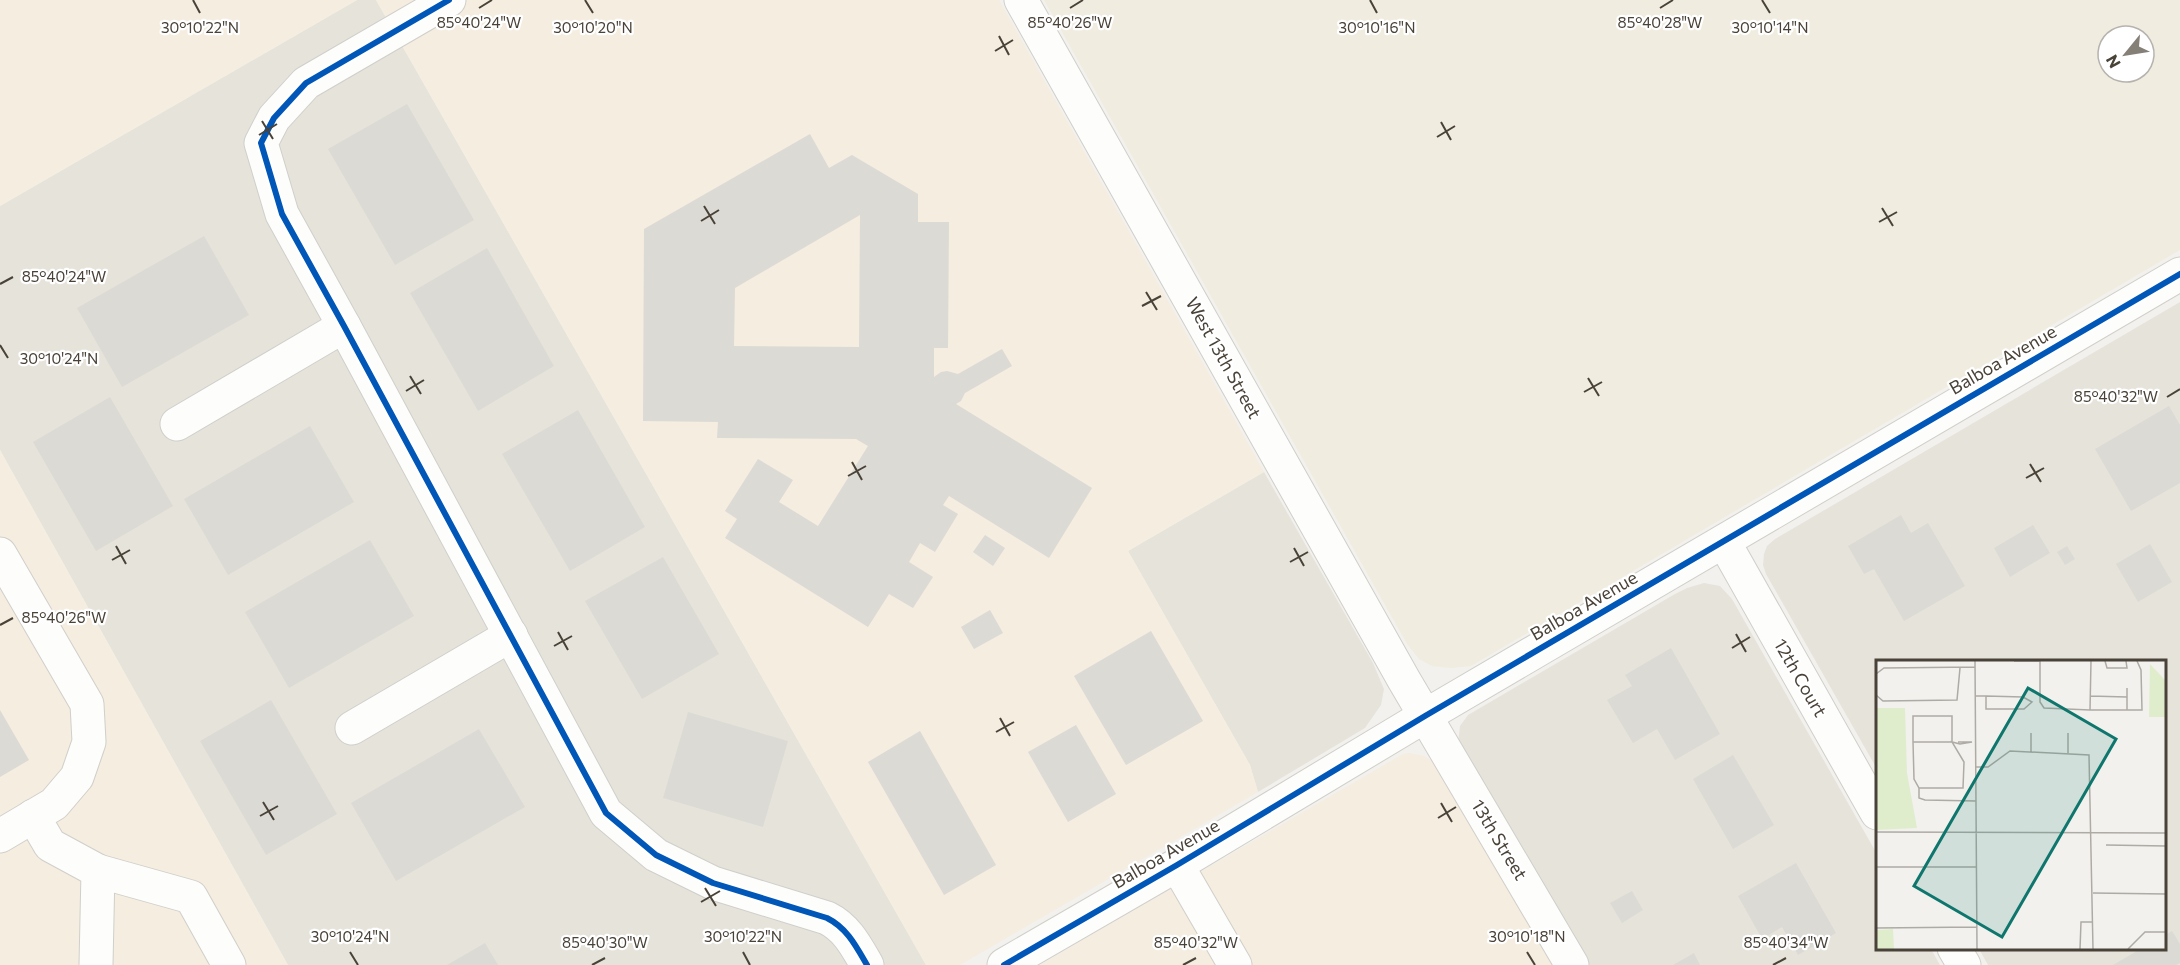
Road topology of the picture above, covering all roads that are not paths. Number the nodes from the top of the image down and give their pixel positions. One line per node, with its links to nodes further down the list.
1 (449, 0): 4 (street)
2 (1021, 0): 9 (street, West 13th Street)
3 (2180, 274): 6 (street, Balboa Avenue)
4 (344, 326): 5 (street); 8 (street)
5 (177, 424)
6 (1724, 542): 9 (street, Balboa Avenue); 11 (street, 12th Court)
7 (0, 554): 12 (street)
8 (511, 635): 10 (street); 19 (street)
9 (1425, 716): 14 (street, Balboa Avenue); 22 (street, 13th Street)
10 (352, 728)
11 (1876, 811)
12 (33, 816): 13 (street); 15 (street)
13 (0, 836)
14 (1178, 865): 20 (street, Balboa Avenue); 21 (street)
15 (98, 871): 17 (street); 18 (street)
16 (1955, 950): 23 (street)
17 (96, 965)
18 (230, 965)
19 (867, 965)
20 (1004, 965)
21 (1235, 965)
22 (1572, 965)
23 (1964, 965)

